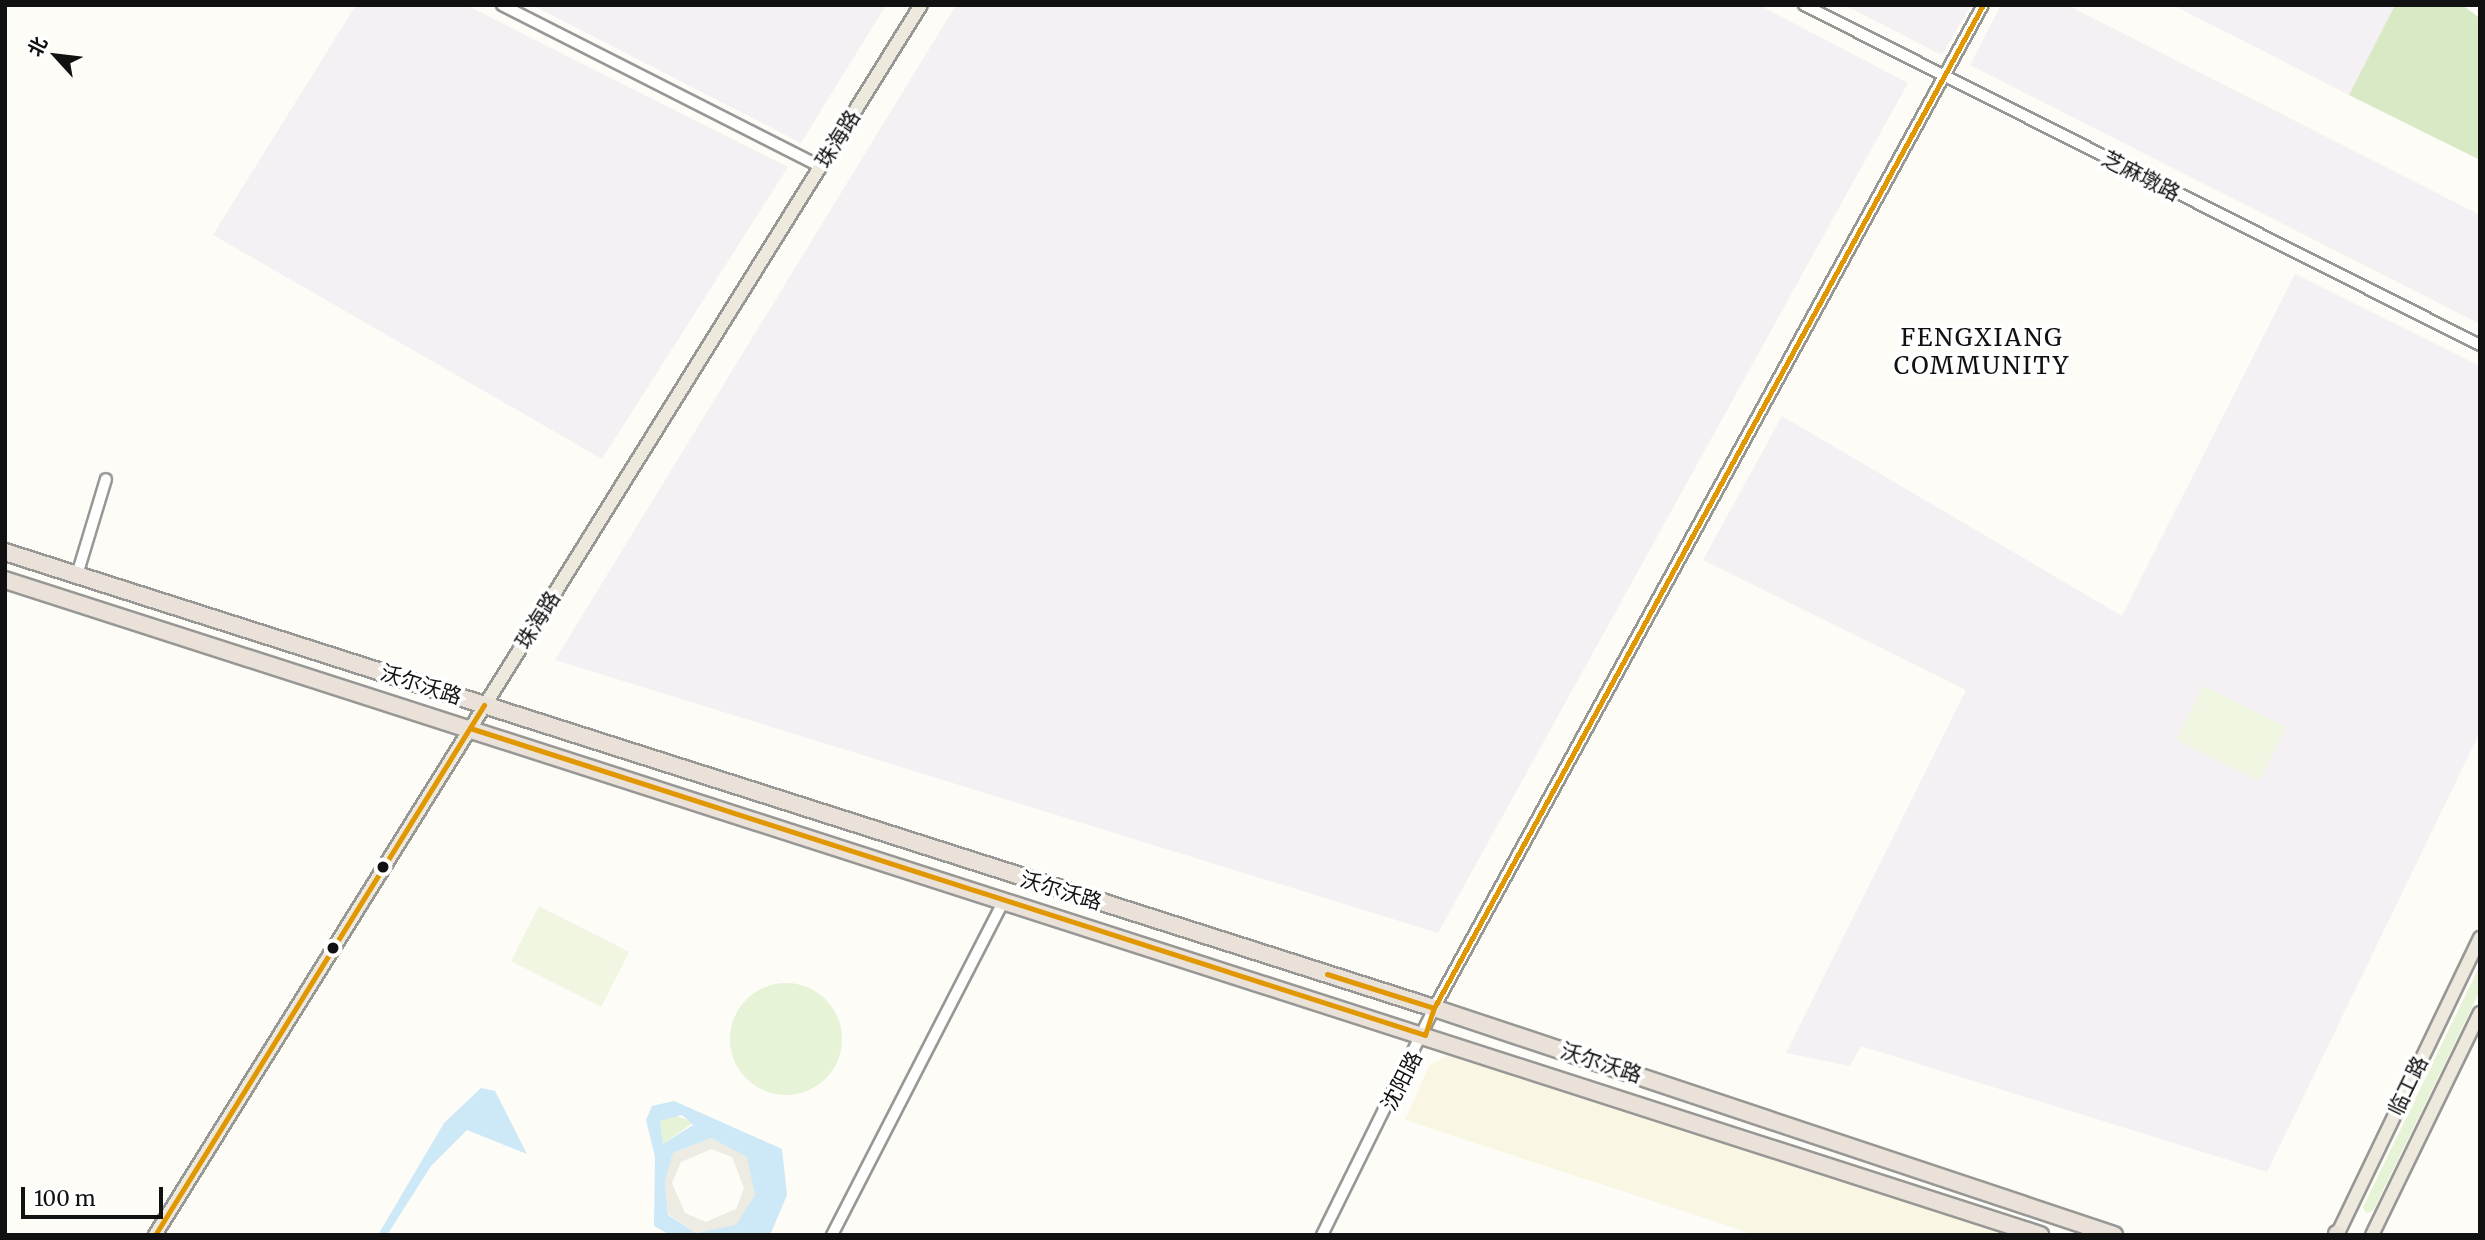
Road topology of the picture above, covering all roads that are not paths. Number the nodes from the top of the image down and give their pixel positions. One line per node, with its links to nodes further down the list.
1 (502, 5): 6 (street)
2 (922, 5): 6 (main road, 珠海路)
3 (1804, 5): 5 (street, 芝麻墩路)
4 (1983, 5): 5 (street, 沈阳路)
5 (1944, 78): 7 (street, 芝麻墩路); 16 (street, 沈阳路)
6 (821, 167): 12 (main road, 珠海路)
7 (2480, 345)
8 (106, 479): 10 (street)
9 (5, 552): 10 (highway, 沃尔沃路)
10 (77, 575): 12 (highway, 沃尔沃路)
11 (5, 580): 13 (highway, 沃尔沃路)
12 (484, 705): 13 (main road, 珠海路); 16 (highway, 沃尔沃路)
13 (470, 728): 14 (highway, 沃尔沃路); 19 (main road, 珠海路)
14 (1004, 900): 18 (highway, 沃尔沃路); 20 (street)
15 (2480, 938): 24 (main road, 临工路)
16 (1434, 1008): 18 (street, 沈阳路); 23 (highway, 沃尔沃路)
17 (2480, 1013): 25 (main road, 临工路)
18 (1425, 1035): 21 (street, 沈阳路); 22 (highway, 沃尔沃路)
19 (155, 1235)
20 (832, 1235)
21 (1322, 1235)
22 (2040, 1235)
23 (2114, 1235)
24 (2337, 1235)
25 (2372, 1235)

